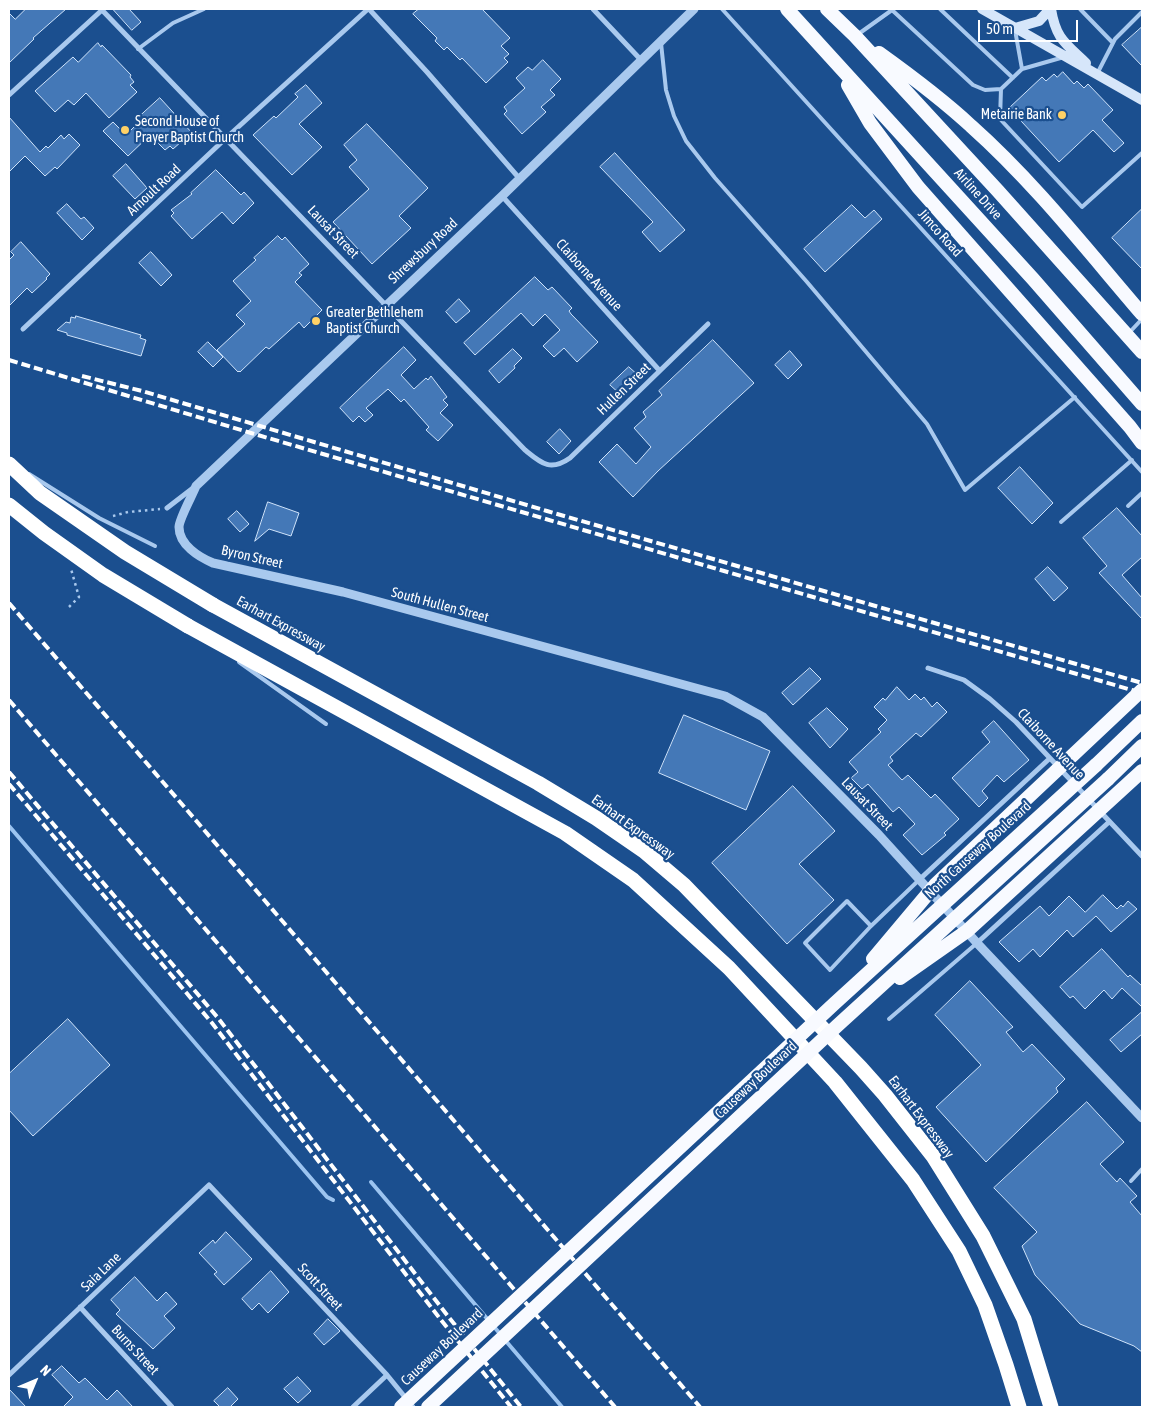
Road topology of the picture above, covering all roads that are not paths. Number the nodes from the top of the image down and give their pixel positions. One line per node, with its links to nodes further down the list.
1 (102, 9): 19 (street, Lausat Street); 27 (street)
2 (204, 9): 19 (lane)
3 (369, 9): 29 (street, Arnoult Road); 31 (street)
4 (593, 9): 22 (street)
5 (694, 9): 17 (street, Shrewsbury Road)
6 (722, 9): 41 (lane, Jimco Road)
7 (787, 9): 21 (highway, Airline Drive)
8 (827, 9): 16 (highway, Airline Drive)
9 (940, 9): 25 (lane)
10 (982, 9): 15 (main road)
11 (1050, 9): 15 (main road); 24 (main road)
12 (1080, 9): 18 (lane)
13 (893, 10): 16 (lane); 26 (lane)
14 (1142, 12): 18 (lane)
15 (1015, 28): 20 (main road); 23 (lane)
16 (855, 36): 34 (highway); 38 (highway, Airline Drive)
17 (660, 41): 22 (street, Shrewsbury Road); 41 (lane)
18 (1113, 43): 24 (lane)
19 (138, 49): 29 (street, Lausat Street)
20 (1066, 57): 23 (lane); 24 (main road)
21 (832, 59): 42 (highway, Airline Drive); 43 (highway)
22 (640, 60): 31 (street, Shrewsbury Road)
23 (1022, 70): 25 (lane)
24 (1097, 74): 28 (main road)
25 (1013, 78): 26 (lane)
26 (1001, 89): 30 (lane)
27 (9, 95)
28 (1142, 100)
29 (225, 139): 33 (street, Lausat Street); 37 (street, Arnoult Road)
30 (1142, 153)
31 (518, 178): 32 (street, Shrewsbury Road)
32 (502, 196): 33 (street, Shrewsbury Road); 40 (street, Claiborne Avenue)
33 (385, 306): 46 (street, Lausat Street); 48 (street, Shrewsbury Road)
34 (1142, 314)
35 (1142, 319): 38 (lane)
36 (708, 324): 40 (street, Hullen Street)
37 (23, 329)
38 (1128, 334): 39 (highway, Airline Drive)
39 (1142, 352)
40 (659, 370): 46 (street, Hullen Street)
41 (1075, 397): 44 (lane, Jimco Road)
42 (1142, 404)
43 (1142, 443)
44 (1132, 460): 47 (lane, Jimco Road); 53 (lane)
45 (9, 463): 54 (lane, bridge); 88 (highway, Earhart Expressway, bridge)
46 (553, 466)
47 (1142, 472)
48 (196, 486): 52 (street, Shrewsbury Road); 55 (street, Byron Street)
49 (1142, 493): 51 (lane)
50 (9, 505): 56 (highway, bridge)
51 (1128, 506)
52 (167, 508)
53 (1061, 522)
54 (155, 546)
55 (379, 602): 57 (street, South Hullen Street)
56 (188, 626): 58 (lane); 87 (highway)
57 (494, 634): 69 (street, Lausat Street)
58 (228, 654)
59 (237, 660): 63 (lane)
60 (928, 668): 65 (street, Claiborne Avenue)
61 (1142, 690): 72 (highway, bridge)
62 (1142, 721): 72 (highway, North Causeway Boulevard, bridge)
63 (326, 724)
64 (1142, 746): 74 (highway, Causeway Boulevard, bridge)
65 (1049, 759): 67 (street, Claiborne Avenue); 69 (street)
66 (1142, 771): 74 (highway, bridge)
67 (1109, 822): 68 (street, Claiborne Avenue); 71 (street)
68 (1142, 856)
69 (920, 879): 70 (lane); 71 (street, Lausat Street)
70 (872, 926): 70 (lane)
71 (977, 943): 73 (lane); 75 (street, Lausat Street)
72 (835, 1003): 84 (highway, Causeway Boulevard, bridge)
73 (890, 1019)
74 (838, 1026): 86 (highway, Causeway Boulevard, bridge)
75 (1142, 1118)
76 (1142, 1169): 77 (lane)
77 (1130, 1181)
78 (208, 1186): 79 (street, Saia Lane); 81 (street, Scott Street)
79 (80, 1307): 80 (street, Saia Lane); 82 (street, Burns Street)
80 (9, 1375)
81 (387, 1375): 83 (street, Causeway Boulevard); 85 (street, Scott Street)
82 (172, 1407)
83 (353, 1407)
84 (401, 1407)
85 (413, 1407)
86 (428, 1407)
87 (1019, 1407)
88 (1051, 1407)

